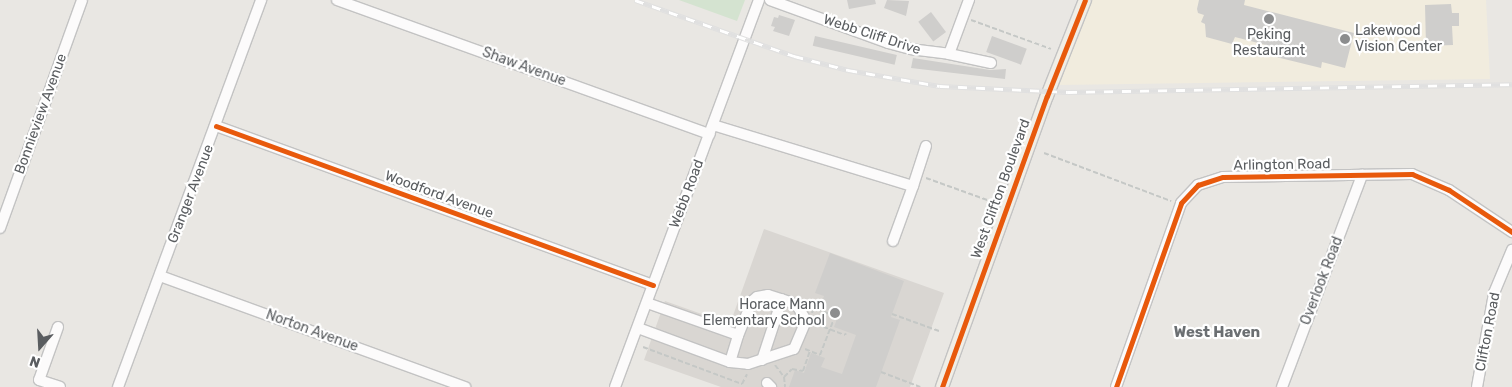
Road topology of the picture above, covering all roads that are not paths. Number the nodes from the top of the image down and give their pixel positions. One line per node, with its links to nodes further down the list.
1 (82, 0): 15 (street, Bonnieview Avenue)
2 (261, 0): 10 (street, Granger Avenue)
3 (338, 0): 11 (street, Shaw Avenue)
4 (759, 0): 11 (street, Webb Road)
5 (770, 0): 8 (street, Webb Cliff Drive)
6 (969, 0): 8 (street)
7 (1085, 0): 32 (main road, West Clifton Boulevard)
8 (949, 54): 9 (street, Webb Cliff Drive)
9 (991, 63)
10 (216, 126): 19 (street, Granger Avenue); 20 (street, Woodford Avenue)
11 (711, 129): 14 (street, Shaw Avenue); 20 (street, Webb Road)
12 (926, 146): 14 (street)
13 (1362, 175): 16 (street, Arlington Road); 33 (street, Arlington Road); 34 (street, Overlook Road)
14 (913, 186): 17 (street)
15 (0, 228)
16 (1512, 232)
17 (893, 241)
18 (1512, 250): 35 (street, Clifton Road)
19 (160, 276): 29 (street, Granger Avenue); 30 (street, Norton Avenue)
20 (653, 285): 22 (street, Webb Road)
21 (782, 300): 25 (street); 26 (street); 26 (street)
22 (647, 303): 24 (street, Webb Road); 25 (street)
23 (58, 327): 28 (street)
24 (638, 328): 27 (street); 31 (street, Webb Road)
25 (738, 335): 27 (street)
26 (762, 360): 27 (street)
27 (730, 362)
28 (60, 387)
29 (118, 387)
30 (465, 387)
31 (615, 387)
32 (942, 387)
33 (1116, 387)
34 (1282, 387)
35 (1477, 387)

